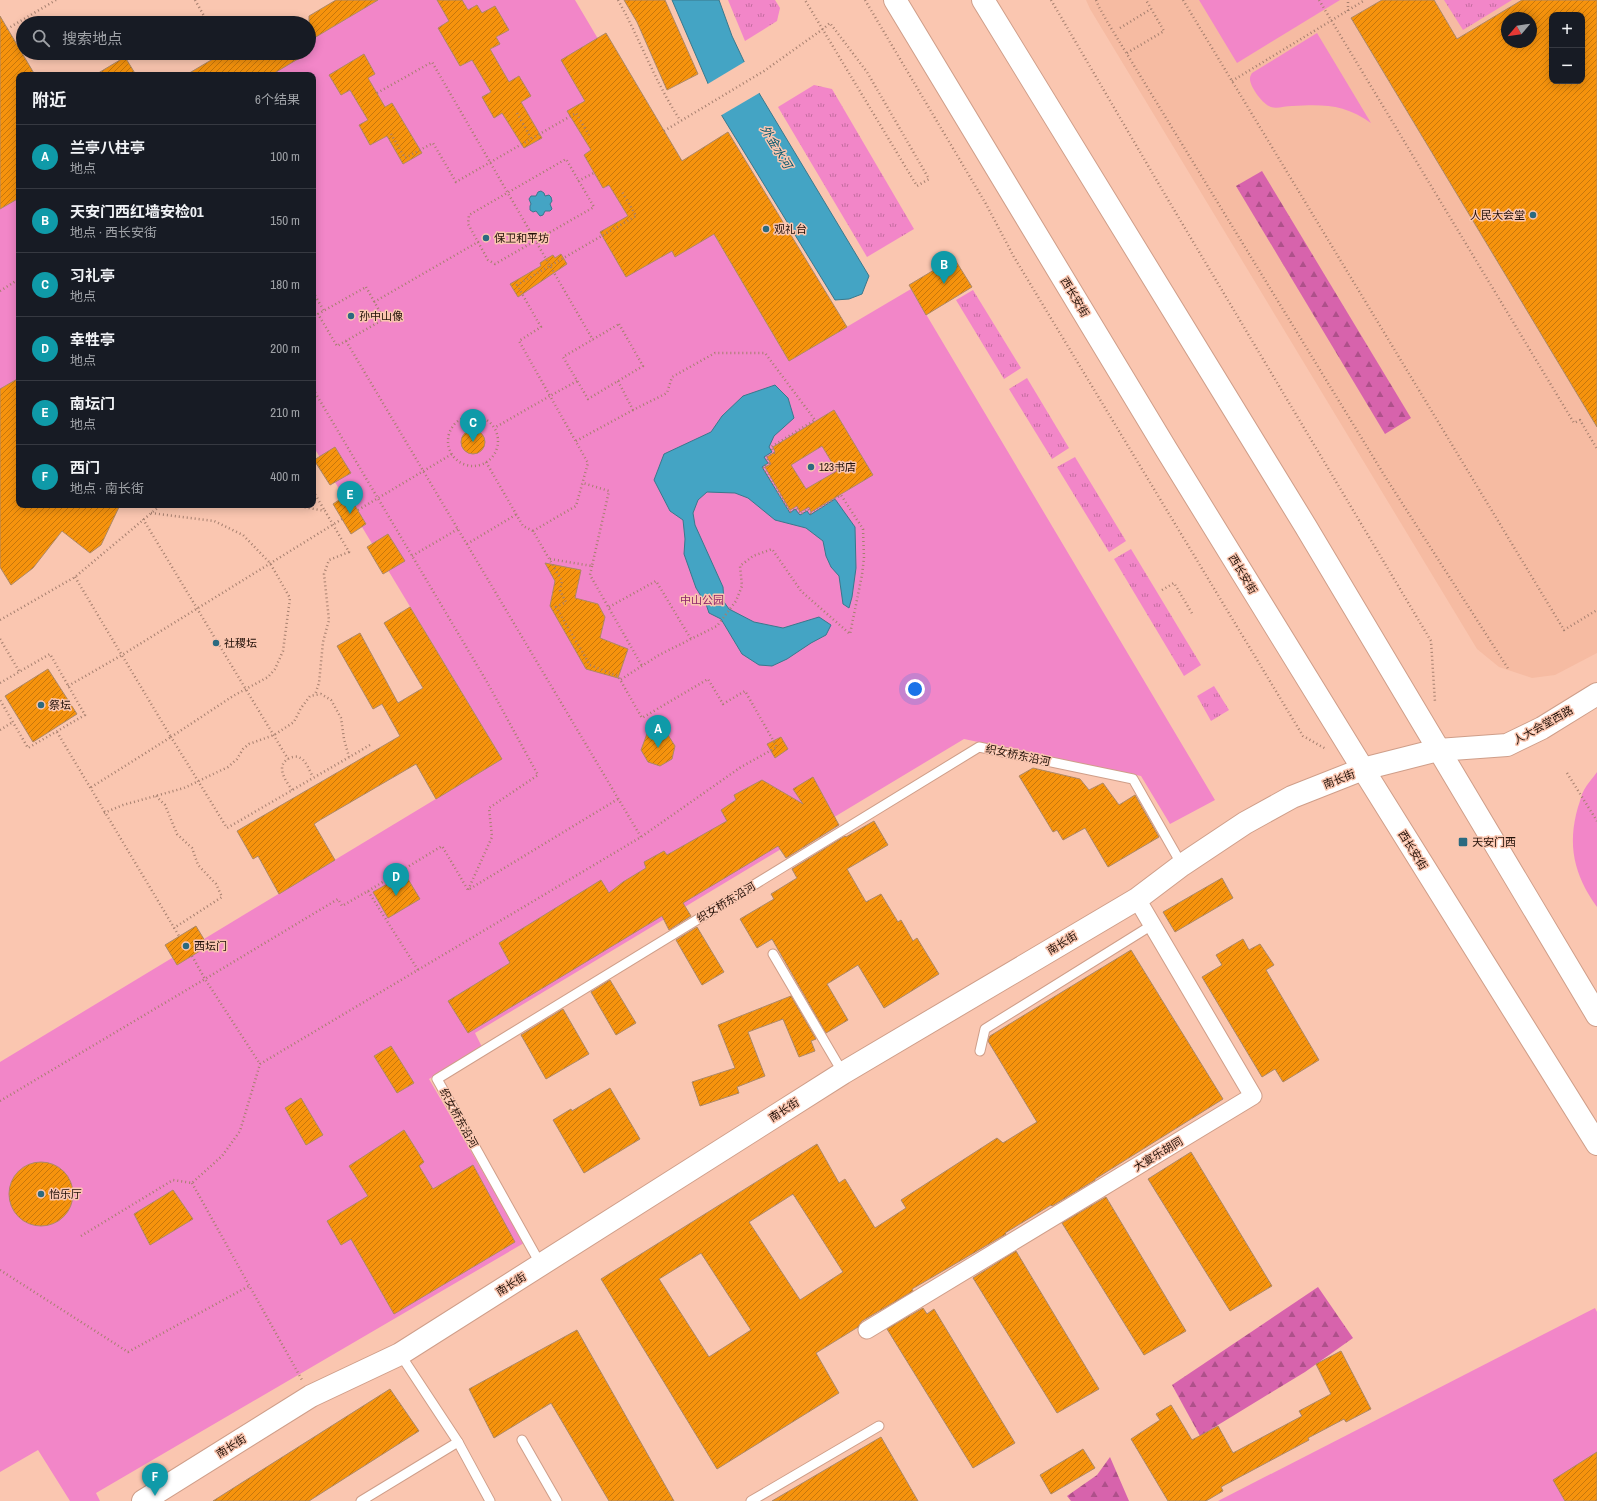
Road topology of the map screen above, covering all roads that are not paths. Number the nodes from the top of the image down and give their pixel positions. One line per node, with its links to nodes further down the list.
1 (895, 0): 5 (main road, 西长安街)
2 (983, 0): 4 (main road)
3 (1597, 694): 4 (main road, 人大会堂西路)
4 (1438, 750): 5 (main road, 南长街); 10 (main road)
5 (1363, 769): 6 (main road, 南长街); 13 (main road, 西长安街)
6 (1182, 865): 7 (main road, 南长街); 14 (lane, 织女桥东沿河)
7 (1137, 899): 8 (street, 大宴乐胡同); 12 (main road, 南长街)
8 (1152, 925): 11 (lane); 15 (street, 大宴乐胡同)
9 (773, 954): 12 (lane)
10 (1597, 1015)
11 (980, 1051)
12 (843, 1073): 14 (main road, 南长街)
13 (1597, 1144)
14 (542, 1265): 16 (main road, 南长街)
15 (867, 1330)
16 (400, 1354): 19 (lane); 20 (main road, 南长街)
17 (879, 1426): 24 (lane)
18 (522, 1440): 23 (lane)
19 (458, 1442): 21 (lane); 22 (lane)
20 (143, 1501)
21 (361, 1501)
22 (490, 1501)
23 (557, 1501)
24 (751, 1501)

